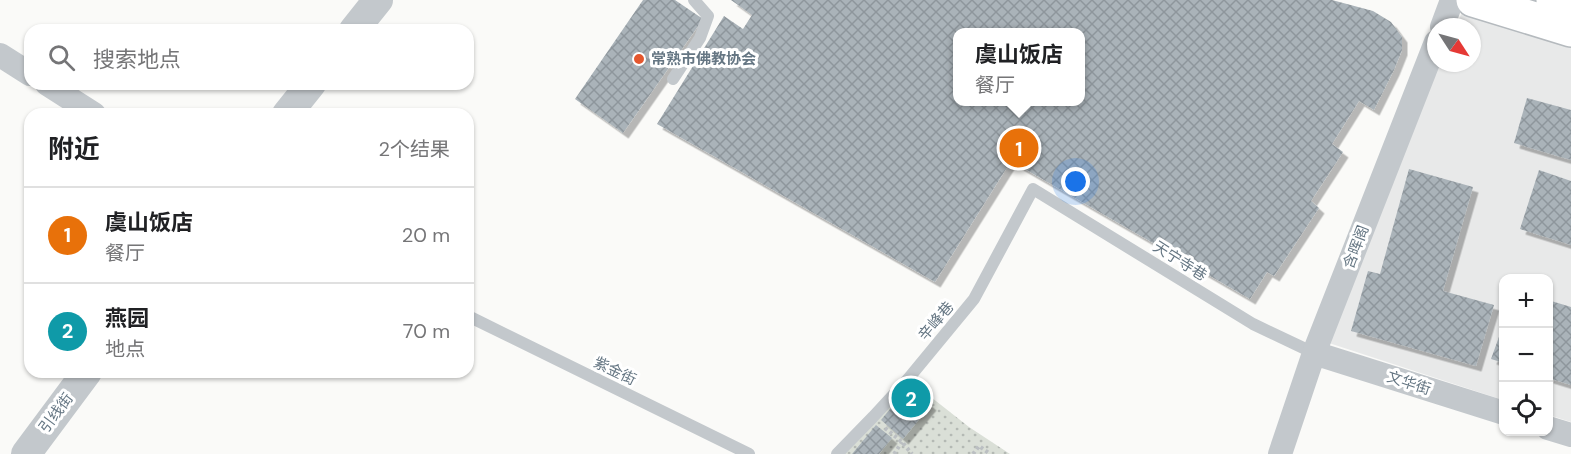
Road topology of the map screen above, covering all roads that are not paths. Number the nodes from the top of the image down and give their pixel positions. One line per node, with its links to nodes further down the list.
1 (378, 0): 8 (street)
2 (694, 0): 13 (lane)
3 (1452, 0): 7 (street)
4 (1473, 0): 9 (main road)
5 (1553, 0): 6 (main road)
6 (1571, 5)
7 (1445, 18)
8 (359, 24)
9 (1571, 30)
10 (0, 55): 12 (street)
11 (1427, 65): 20 (street, 含晖阁)
12 (24, 70)
13 (673, 79)
14 (56, 90): 16 (street)
15 (306, 90): 17 (street)
16 (84, 108)
17 (292, 108)
18 (1033, 189): 20 (lane, 天宁寺巷); 27 (lane, 辛峰巷)
19 (474, 319): 26 (lane, 紫金街)
20 (1314, 353): 22 (street, 文华街); 28 (street, 含晖阁)
21 (83, 378): 25 (street, 引线街)
22 (1499, 412)
23 (1553, 430): 24 (street)
24 (1571, 435)
25 (26, 454)
26 (749, 454)
27 (837, 454)
28 (1280, 454)

